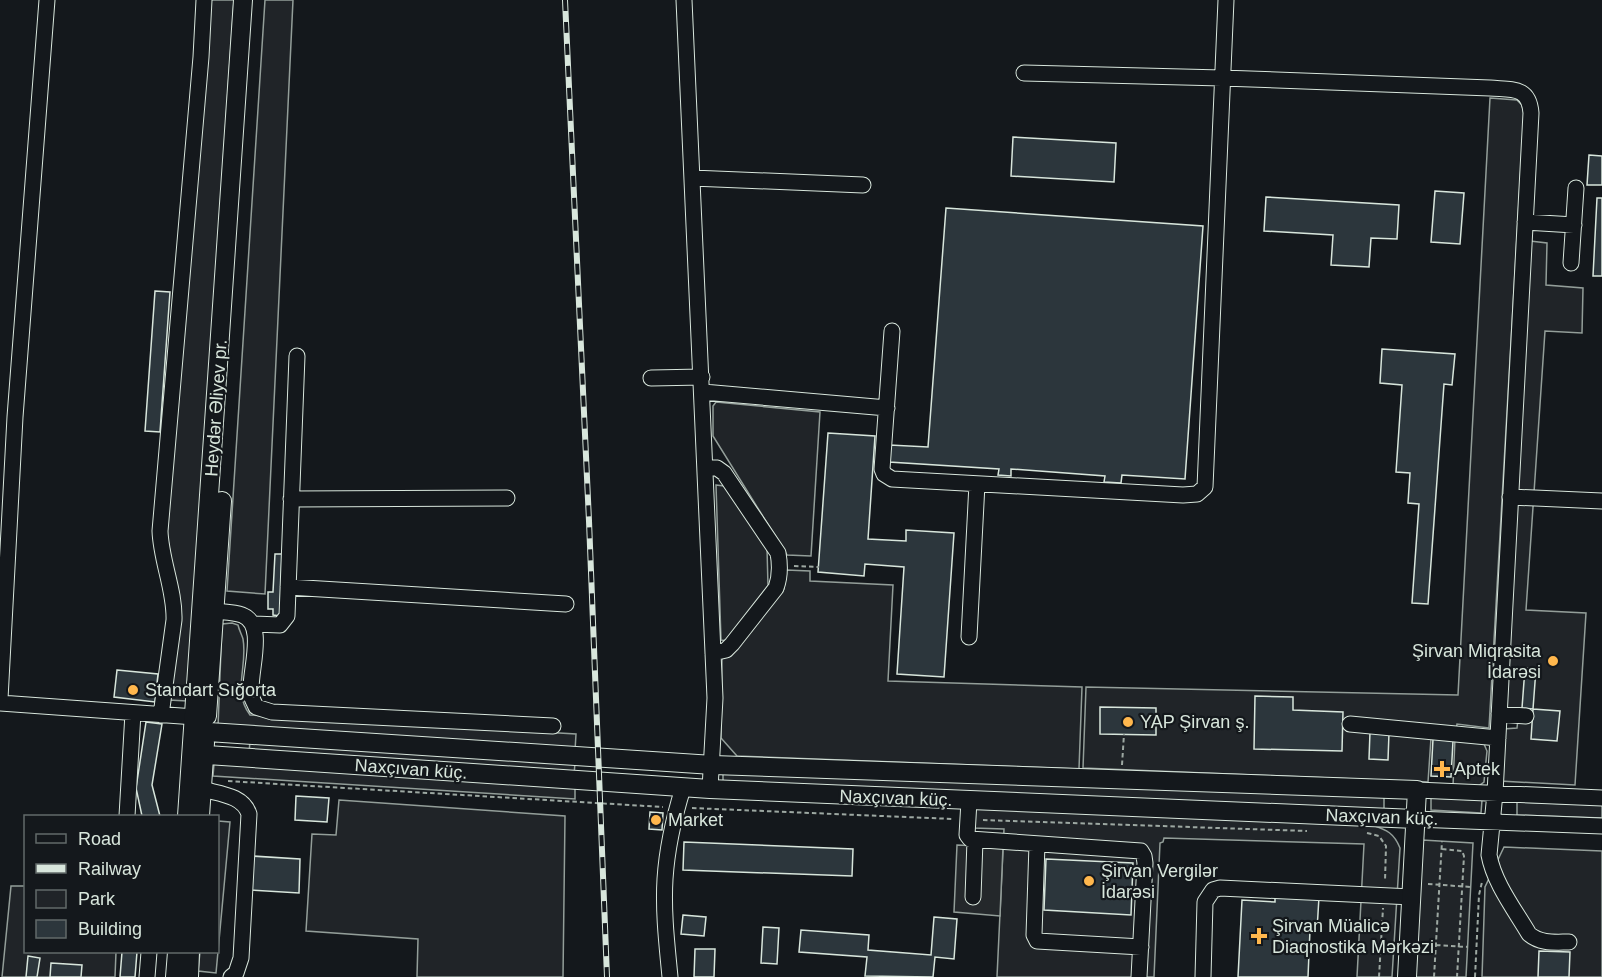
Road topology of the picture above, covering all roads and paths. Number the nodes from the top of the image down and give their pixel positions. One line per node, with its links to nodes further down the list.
1 (47, 0): 34 (street)
2 (204, 0): 37 (street)
3 (243, 0): 41 (main road, Heydər Əliyev pr.)
4 (254, 0): 30 (main road, Heydər Əliyev pr.)
5 (684, 0): 9 (street)
6 (1226, 0): 8 (street)
7 (1024, 73): 8 (street)
8 (1222, 78): 12 (street); 21 (street)
9 (692, 178): 10 (street); 18 (street)
10 (862, 185)
11 (1576, 188): 13 (street)
12 (1525, 222): 13 (street); 22 (street)
13 (1574, 225): 14 (street)
14 (1571, 263)
15 (892, 331): 19 (street)
16 (297, 356): 24 (street)
17 (651, 378): 18 (street)
18 (702, 385): 19 (street); 20 (street)
19 (887, 408): 21 (street)
20 (705, 467): 26 (street); 33 (street)
21 (977, 484): 32 (street)
22 (1510, 497): 25 (street); 36 (street)
23 (507, 498): 24 (street)
24 (291, 499): 28 (street)
25 (1602, 501)
26 (779, 566): 27 (path); 33 (street)
27 (819, 567)
28 (288, 587): 29 (street); 31 (street)
29 (566, 604)
30 (215, 611): 31 (street); 41 (main road, Heydər Əliyev pr.)
31 (253, 624): 40 (street)
32 (969, 637)
33 (713, 653): 45 (street)
34 (0, 701): 35 (street)
35 (133, 713): 37 (street); 55 (street)
36 (1499, 714): 38 (street); 43 (street)
37 (161, 715): 41 (street)
38 (1526, 716)
39 (1350, 724): 43 (street)
40 (553, 726)
41 (198, 727): 44 (main road, Heydər Əliyev pr.); 45 (main road, Naxçıvan küç.)
42 (1124, 734): 46 (path)
43 (1498, 738): 51 (street)
44 (198, 755): 47 (main road, Heydər Əliyev pr.); 48 (main road, Naxçıvan küç.); 56 (main road, Heydər Əliyev pr.)
45 (713, 765): 46 (main road, Naxçıvan küç.); 49 (street)
46 (1121, 780): 50 (main road, Naxçıvan küç.)
47 (202, 784): 54 (path); 57 (main road, Heydər Əliyev pr.); 86 (street)
48 (683, 788): 49 (main road, Naxçıvan küç.); 54 (street)
49 (710, 789): 53 (main road, Naxçıvan küç.)
50 (1417, 790): 51 (street, Naxçıvan küç.); 59 (main road)
51 (1495, 794): 52 (street, Naxçıvan küç.); 60 (street)
52 (1602, 798)
53 (969, 801): 58 (street); 59 (main road, Naxçıvan küç.)
54 (677, 808): 58 (path); 87 (street)
55 (127, 815)
56 (187, 815)
57 (200, 815)
58 (968, 819): 62 (path); 64 (street)
59 (1415, 819): 60 (street, Naxçıvan küç.); 72 (main road)
60 (1492, 822): 61 (street, Naxçıvan küç.); 68 (street)
61 (1602, 826)
62 (1309, 831)
63 (1368, 833): 73 (path)
64 (975, 840): 66 (street); 74 (street)
65 (1442, 841): 67 (path)
66 (1037, 844): 78 (street); 78 (street)
67 (1442, 849): 69 (path); 70 (path)
68 (1491, 865): 75 (street); 94 (path)
69 (1440, 885): 70 (path); 72 (path); 76 (path)
70 (1462, 886): 71 (path); 77 (path)
71 (1471, 886)
72 (1416, 890): 73 (street); 91 (main road)
73 (1384, 896): 89 (street); 90 (path)
74 (974, 897)
75 (1569, 942)
76 (1436, 945): 77 (path); 92 (path)
77 (1459, 946): 79 (path); 93 (path)
78 (1141, 947): 88 (street)
79 (1468, 947)
80 (149, 953): 83 (street)
81 (177, 953): 84 (main road)
82 (190, 953): 85 (main road)
83 (147, 977)
84 (175, 977)
85 (189, 977)
86 (231, 977)
87 (670, 977)
88 (1139, 977)
89 (1203, 977)
90 (1379, 977)
91 (1407, 977)
92 (1434, 977)
93 (1457, 977)
94 (1475, 977)

